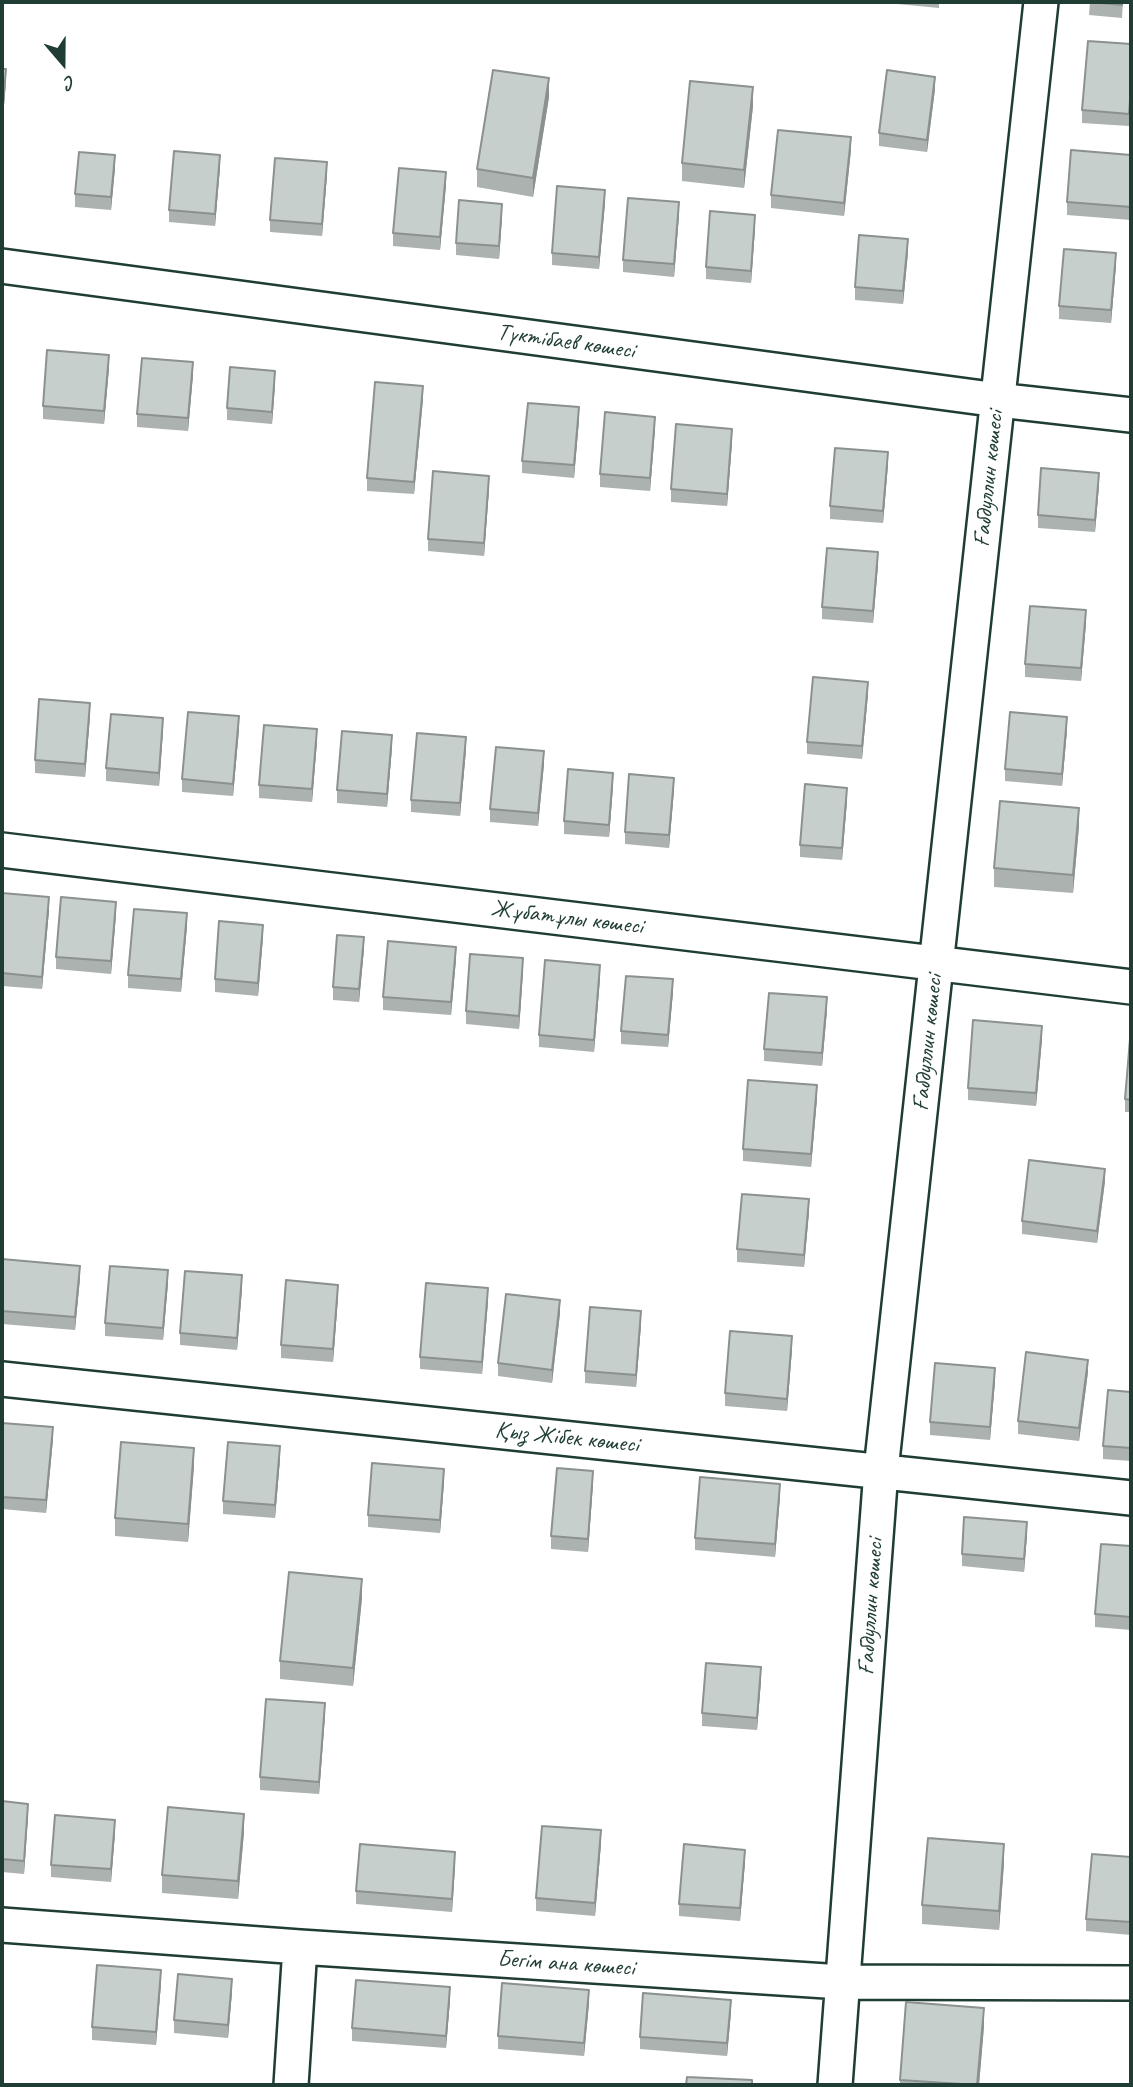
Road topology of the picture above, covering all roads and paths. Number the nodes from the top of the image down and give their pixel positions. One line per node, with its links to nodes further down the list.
1 (1041, 2): 3 (street, Ғабдуллин көшесі)
2 (2, 267): 3 (street, Түктібаев көшесі)
3 (998, 400): 4 (street, Түктібаев көшесі); 6 (street, Ғабдуллин көшесі)
4 (1131, 415)
5 (2, 850): 6 (street, Жұбатұлы көшесі)
6 (936, 962): 7 (street, Жұбатұлы көшесі); 9 (street, Ғабдуллин көшесі)
7 (1131, 986)
8 (2, 1379): 9 (street, Қыз Жібек көшесі)
9 (881, 1470): 10 (street, Қыз Жібек көшесі); 13 (street, Ғабдуллин көшесі)
10 (1131, 1498)
11 (2, 1925): 12 (street, Бегім ана көшесі)
12 (300, 1947): 13 (street, Бегім ана көшесі); 15 (street)
13 (842, 1982): 14 (street, Бегім ана көшесі); 16 (street, Ғабдуллин көшесі)
14 (1131, 1983)
15 (290, 2085)
16 (835, 2085)

